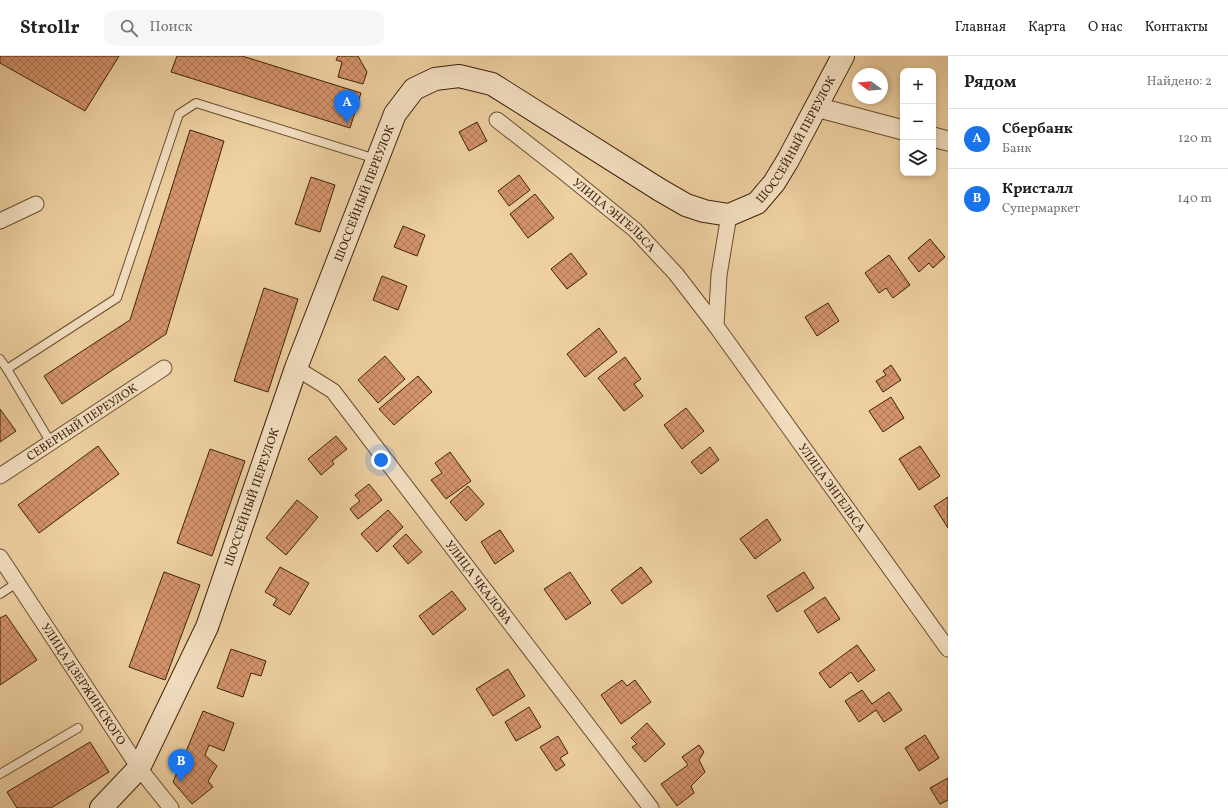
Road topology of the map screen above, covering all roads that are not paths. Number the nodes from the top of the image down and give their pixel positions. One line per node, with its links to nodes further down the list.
1 (843, 56): 2 (main road, ШОССЕЙНЫЙ ПЕРЕУЛОК)
2 (816, 107): 4 (street); 9 (main road, ШОССЕЙНЫЙ ПЕРЕУЛОК)
3 (497, 120): 11 (street, УЛИЦА ЭНГЕЛЬСА)
4 (900, 129)
5 (936, 138): 6 (street)
6 (948, 141)
7 (377, 160): 9 (main road, ШОССЕЙНЫЙ ПЕРЕУЛОК); 14 (main road, ШОССЕЙНЫЙ ПЕРЕУЛОК); 15 (lane)
8 (36, 204): 10 (street)
9 (729, 215): 11 (street)
10 (0, 221)
11 (716, 326): 21 (street, УЛИЦА ЭНГЕЛЬСА)
12 (0, 359): 15 (lane)
13 (164, 368): 16 (street, СЕВЕРНЫЙ ПЕРЕУЛОК)
14 (296, 368): 23 (main road, ШОССЕЙНЫЙ ПЕРЕУЛОК); 27 (street, УЛИЦА ЧКАЛОВА)
15 (7, 369): 16 (lane)
16 (51, 443): 17 (street, СЕВЕРНЫЙ ПЕРЕУЛОК)
17 (0, 476)
18 (0, 557): 19 (street, УЛИЦА ДЗЕРЖИНСКОГО)
19 (17, 583): 20 (lane); 23 (street, УЛИЦА ДЗЕРЖИНСКОГО)
20 (0, 594)
21 (948, 649)
22 (78, 728): 24 (lane)
23 (139, 768): 25 (main road, ШОССЕЙНЫЙ ПЕРЕУЛОК); 26 (street, УЛИЦА ДЗЕРЖИНСКОГО)
24 (0, 774)
25 (101, 808)
26 (171, 808)
27 (651, 808)

